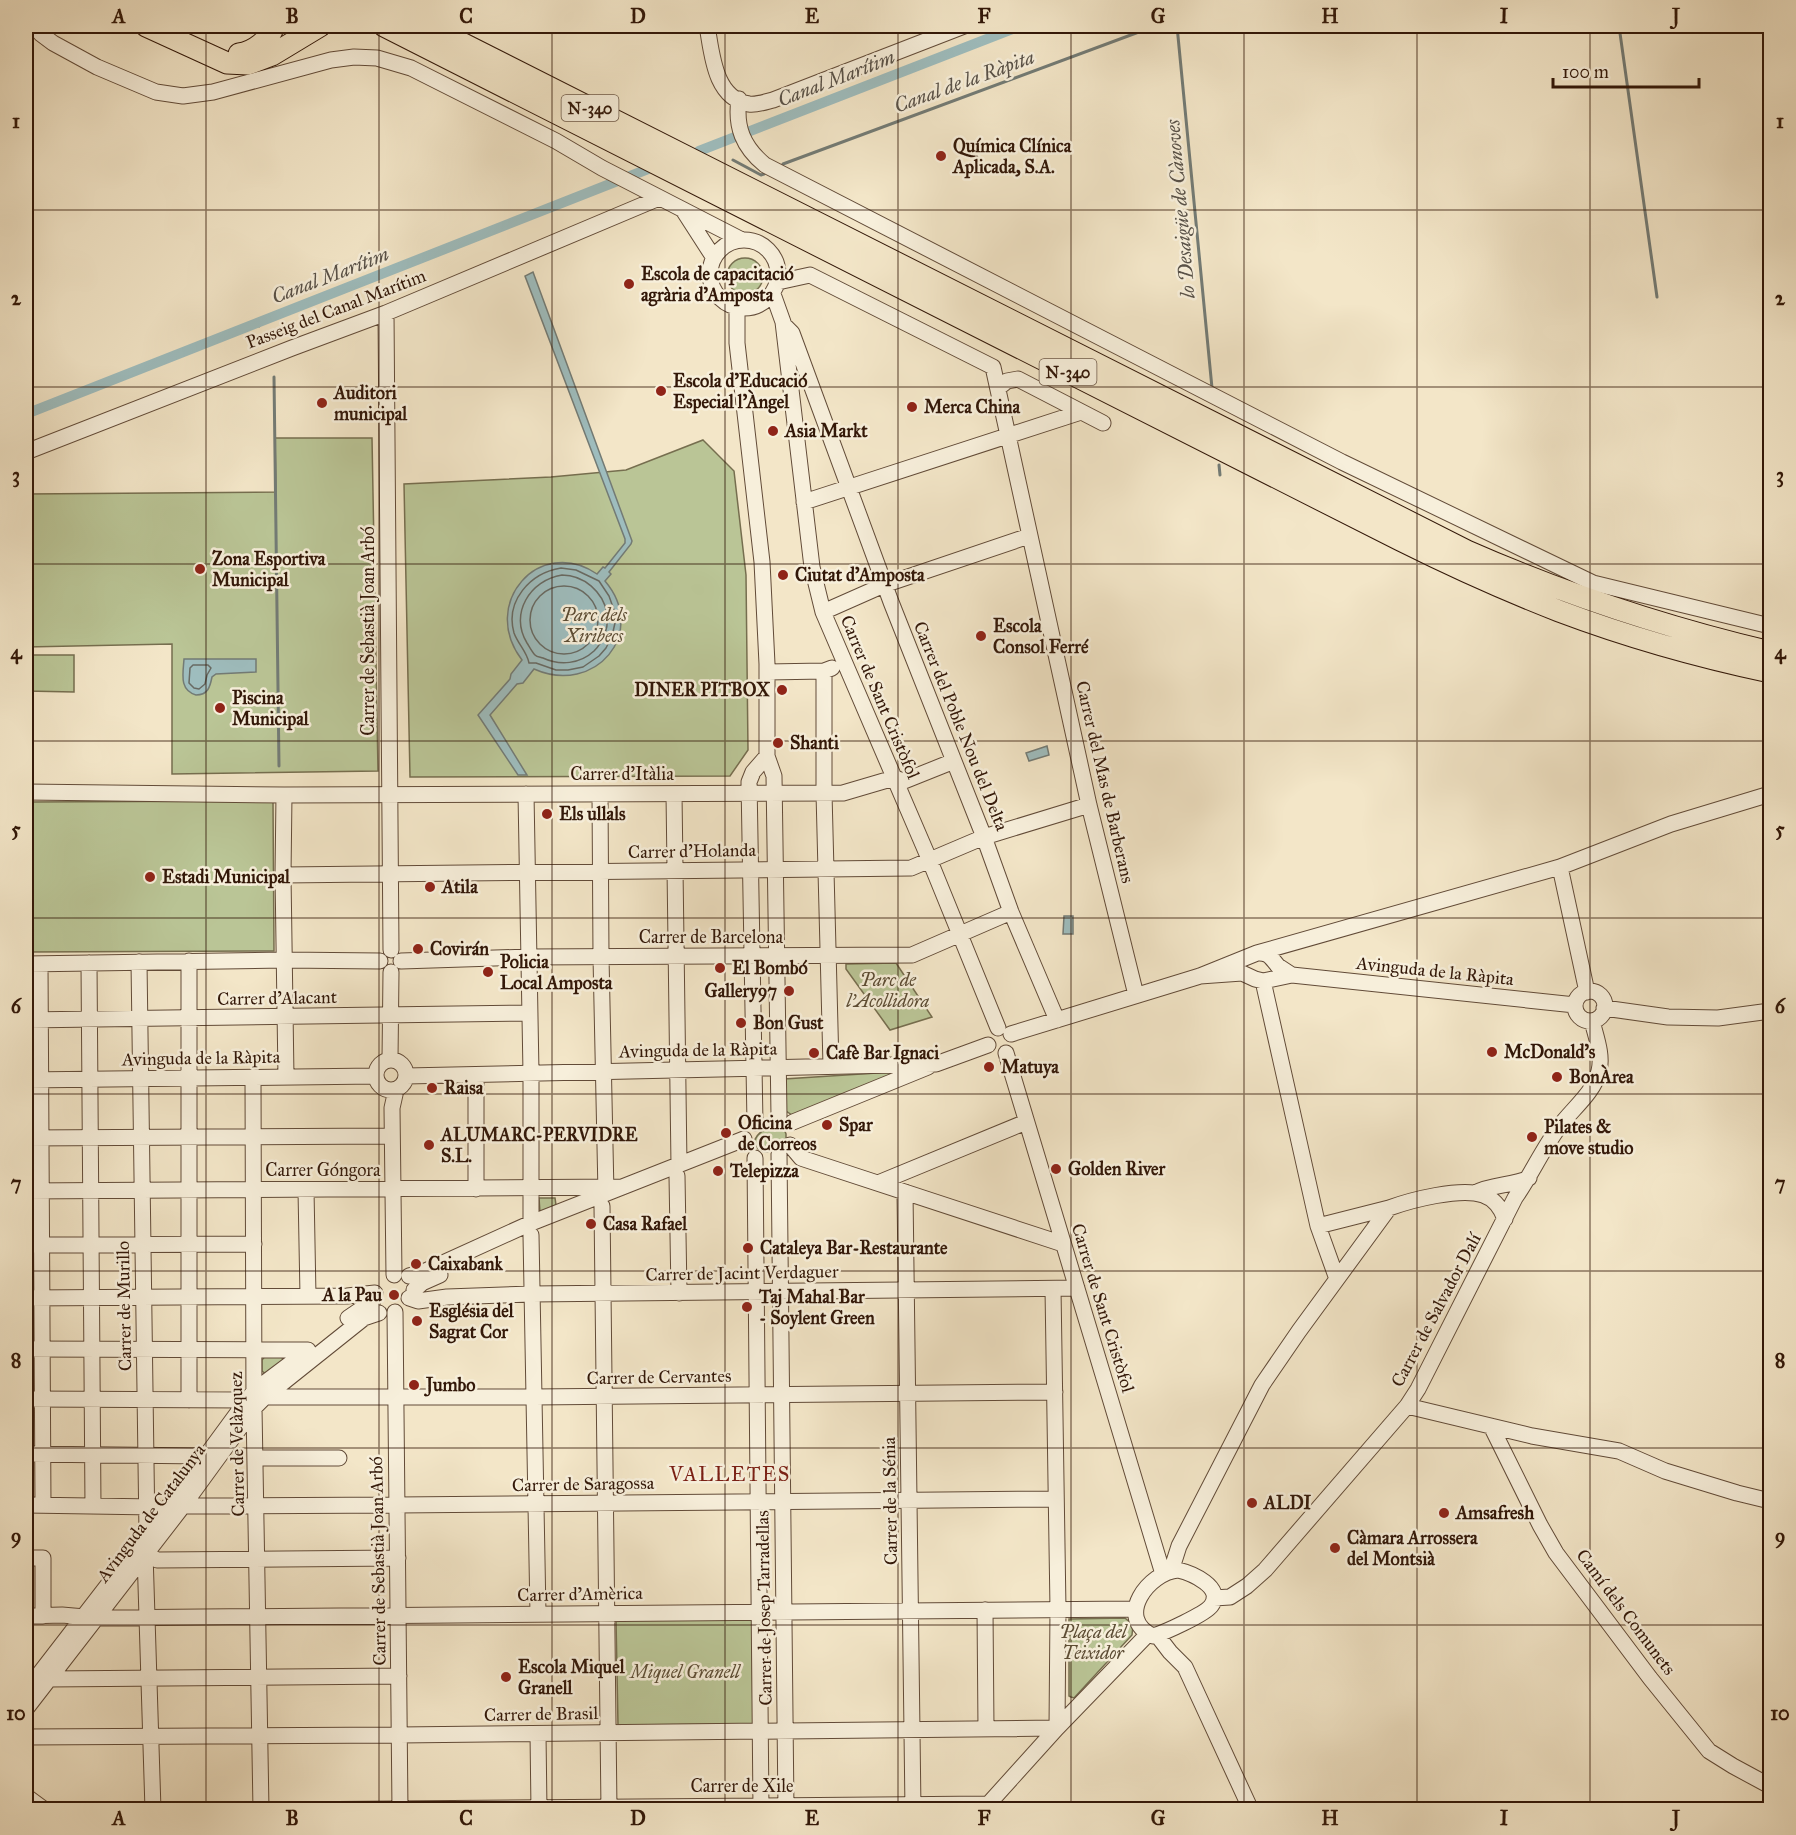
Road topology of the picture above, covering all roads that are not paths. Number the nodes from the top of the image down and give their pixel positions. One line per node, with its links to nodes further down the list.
1 (34, 26): 15 (street)
2 (146, 26): 13 (highway)
3 (274, 26): 13 (highway)
4 (320, 26): 13 (highway)
5 (370, 26): 11 (highway)
6 (384, 26): 11 (highway, N-340)
7 (428, 26): 12 (highway, N-340)
8 (434, 26): 12 (highway)
9 (707, 26): 14 (street)
10 (964, 26): 14 (street)
11 (404, 36): 41 (highway, N-340)
12 (455, 39): 37 (highway, N-340)
13 (203, 52)
14 (739, 99): 36 (street)
15 (654, 195): 16 (street); 21 (street, Passeig del Canal Marítim)
16 (682, 209): 17 (street); 18 (street)
17 (740, 239): 18 (street); 19 (street)
18 (714, 258): 20 (street)
19 (776, 288): 20 (street); 22 (street, Carrer de Sant Cristòfol); 23 (street, Carrer del Mas de Barberans)
20 (736, 308): 40 (street)
21 (386, 313): 30 (street, Passeig del Canal Marítim); 46 (street, Carrer de Sebastià Joan Arbó)
22 (783, 322): 29 (street, Carrer del Poble Nou del Delta); 32 (street, Carrer de Sant Cristòfol)
23 (998, 388): 24 (street); 28 (street, Carrer del Mas de Barberans)
24 (1061, 402): 25 (street); 26 (street)
25 (1081, 412): 26 (street); 27 (street)
26 (1056, 420): 28 (street)
27 (1103, 423)
28 (1008, 436): 31 (street); 33 (street, Carrer del Mas de Barberans)
29 (832, 445): 31 (street, Carrer del Poble Nou del Delta); 32 (street, Carrer del Poble Nou del Delta)
30 (26, 452)
31 (848, 488): 32 (street); 34 (street, Carrer del Poble Nou del Delta)
32 (804, 501): 35 (street, Carrer de Sant Cristòfol)
33 (1029, 536): 34 (street); 55 (street, Carrer del Mas de Barberans)
34 (884, 585): 35 (street); 43 (street, Carrer del Poble Nou del Delta)
35 (823, 612): 38 (street, Carrer de Sant Cristòfol)
36 (1770, 626)
37 (1770, 652)
38 (844, 663): 39 (street); 44 (street, Carrer de Sant Cristòfol)
39 (824, 671): 40 (street); 52 (street)
40 (767, 672): 42 (street)
41 (1770, 672)
42 (767, 756): 50 (street); 51 (street)
43 (954, 761): 44 (street, Carrer d'Itàlia); 56 (street, Carrer del Poble Nou del Delta)
44 (894, 778): 52 (street, Carrer d'Itàlia); 57 (street, Carrer de Sant Cristòfol)
45 (26, 792): 54 (street, Carrer d'Itàlia)
46 (388, 794): 47 (street, Carrer d'Itàlia); 54 (street, Carrer d'Itàlia); 65 (street, Carrer de Sebastià Joan Arbó)
47 (526, 794): 48 (street, Carrer d'Itàlia); 64 (street)
48 (600, 794): 49 (street, Carrer d'Itàlia); 63 (street)
49 (674, 794): 50 (street, Carrer d'Itàlia); 61 (street)
50 (749, 794): 51 (street, Carrer d'Itàlia); 62 (street)
51 (775, 794): 52 (street, Carrer d'Itàlia); 59 (street)
52 (824, 794): 60 (street)
53 (1770, 794): 58 (street)
54 (284, 795): 66 (street)
55 (1089, 805): 56 (street, Carrer d'Holanda); 88 (street, Carrer del Mas de Barberans)
56 (984, 837): 57 (street, Carrer d'Holanda); 67 (street, Carrer del Poble Nou del Delta)
57 (930, 861): 60 (street, Carrer d'Holanda); 68 (street, Carrer de Sant Cristòfol)
58 (1560, 867): 69 (street); 87 (street)
59 (776, 869): 60 (street, Carrer d'Holanda); 62 (street, Carrer d'Holanda); 74 (street)
60 (826, 869): 71 (street)
61 (675, 870): 62 (street, Carrer d'Holanda); 63 (street, Carrer d'Holanda); 72 (street)
62 (750, 870): 73 (street)
63 (601, 871): 64 (street, Carrer d'Holanda); 76 (street)
64 (528, 872): 65 (street, Carrer d'Holanda); 75 (street)
65 (389, 873): 66 (street, Carrer d'Holanda); 79 (street, Carrer de Sebastià Joan Arbó)
66 (283, 875): 77 (street)
67 (1011, 912): 68 (street, Carrer de Barcelona); 99 (street, Carrer del Poble Nou del Delta)
68 (960, 935): 71 (street, Carrer de Barcelona); 101 (street, Carrer de Sant Cristòfol)
69 (1288, 944): 70 (street); 80 (street)
70 (1255, 954): 80 (street); 85 (street); 86 (street)
71 (828, 955): 74 (street, Carrer de Barcelona); 106 (street)
72 (676, 956): 73 (street, Carrer de Barcelona); 76 (street, Carrer de Barcelona); 109 (street)
73 (751, 956): 74 (street, Carrer de Barcelona); 108 (street)
74 (777, 956): 107 (street)
75 (529, 957): 76 (street, Carrer de Barcelona); 79 (street, Carrer de Barcelona); 92 (street)
76 (601, 957): 110 (street)
77 (284, 960): 78 (street, Carrer de Barcelona); 79 (street, Carrer de Barcelona); 94 (street)
78 (189, 961): 81 (street, Carrer de Barcelona); 98 (street)
79 (391, 961): 93 (street, Carrer de Sebastià Joan Arbó)
80 (1274, 961): 84 (street); 86 (street)
81 (139, 962): 82 (street, Carrer de Barcelona); 97 (street, Carrer de Murillo)
82 (89, 963): 83 (street, Carrer de Barcelona); 95 (street)
83 (33, 964): 96 (street)
84 (1292, 975): 86 (street, Avinguda de la Ràpita); 89 (street, Avinguda de la Ràpita)
85 (1200, 976): 86 (street, Avinguda de la Ràpita); 88 (street)
86 (1260, 979): 152 (street)
87 (1586, 989): 89 (street); 90 (street)
88 (1136, 995): 99 (street)
89 (1575, 1005): 100 (street)
90 (1604, 1008): 91 (street); 100 (street)
91 (1770, 1011)
92 (530, 1013): 93 (street, Carrer d'Alacant); 111 (street)
93 (390, 1015): 94 (street, Carrer d'Alacant); 104 (street, Carrer de Sebastià Joan Arbó)
94 (285, 1017): 98 (street, Carrer d'Alacant); 115 (street)
95 (90, 1018): 96 (street, Carrer d'Alacant); 97 (street, Carrer d'Alacant); 118 (street)
96 (33, 1019): 120 (street)
97 (139, 1019): 98 (street, Carrer d'Alacant); 116 (street, Carrer de Murillo)
98 (188, 1019): 117 (street)
99 (1057, 1020): 101 (street)
100 (1592, 1021): 135 (street, Carrer de Salvador Dalí)
101 (1004, 1031): 102 (street); 103 (street)
102 (988, 1045): 103 (street); 105 (street, Avinguda de la Ràpita)
103 (1006, 1053): 123 (street, Carrer de Sant Cristòfol)
104 (390, 1060): 113 (street); 121 (street)
105 (936, 1064): 106 (street, Avinguda de la Ràpita); 122 (street)
106 (831, 1066): 107 (street, Avinguda de la Ràpita)
107 (779, 1068): 108 (street, Avinguda de la Ràpita); 122 (street)
108 (754, 1069): 109 (street, Avinguda de la Ràpita); 124 (street)
109 (677, 1071): 110 (street, Avinguda de la Ràpita); 134 (street)
110 (604, 1072): 111 (street, Avinguda de la Ràpita); 148 (street)
111 (531, 1073): 112 (street, Avinguda de la Ràpita); 137 (street)
112 (476, 1075): 113 (street, Avinguda de la Ràpita); 138 (street)
113 (406, 1076): 121 (street)
114 (253, 1077): 115 (street, Avinguda de la Ràpita); 117 (street, Avinguda de la Ràpita); 127 (street, Carrer de Velàzquez)
115 (286, 1077): 121 (street, Avinguda de la Ràpita)
116 (139, 1078): 117 (street, Avinguda de la Ràpita); 118 (street, Avinguda de la Ràpita); 131 (street, Carrer de Murillo)
117 (188, 1078): 126 (street)
118 (91, 1079): 120 (street, Avinguda de la Ràpita); 130 (street)
119 (26, 1080): 120 (street, Avinguda de la Ràpita)
120 (41, 1080): 129 (street)
121 (385, 1084): 125 (street)
122 (786, 1119): 124 (street); 133 (street)
123 (1026, 1122): 136 (street); 157 (street, Carrer de Sant Cristòfol)
124 (755, 1123): 132 (street)
125 (392, 1136): 127 (street); 141 (street)
126 (188, 1137): 127 (street); 131 (street); 146 (street)
127 (253, 1137): 139 (street, Carrer de Velàzquez)
128 (26, 1138): 129 (street)
129 (41, 1138): 130 (street); 143 (street)
130 (91, 1138): 131 (street); 144 (street)
131 (140, 1138): 145 (street, Carrer de Murillo)
132 (748, 1149): 133 (street); 134 (street); 166 (street, Carrer de Josep Tarradellas)
133 (784, 1149): 136 (street); 167 (street, Carrer de Josep Tarradellas)
134 (678, 1170): 148 (street); 148 (street); 168 (street)
135 (1529, 1178): 149 (street); 151 (street, Carrer de Salvador Dalí)
136 (878, 1183): 147 (street)
137 (531, 1188): 138 (street, Carrer Góngora); 148 (street, Carrer Góngora); 153 (street)
138 (476, 1189): 141 (street, Carrer Góngora)
139 (254, 1190): 140 (street, Carrer Góngora); 146 (street, Carrer Góngora); 156 (street, Carrer de Velàzquez)
140 (306, 1190): 141 (street, Carrer Góngora); 172 (street)
141 (393, 1190): 162 (street)
142 (26, 1191): 143 (street, Carrer Góngora)
143 (42, 1191): 144 (street, Carrer Góngora); 159 (street)
144 (91, 1191): 145 (street, Carrer Góngora); 160 (street)
145 (141, 1191): 146 (street, Carrer Góngora); 154 (street, Carrer de Murillo)
146 (188, 1191): 155 (street)
147 (905, 1192): 157 (street); 165 (street, Carrer de la Sénia)
148 (609, 1193): 153 (street); 170 (street)
149 (1475, 1193): 150 (street); 151 (street)
150 (1389, 1208): 152 (street); 161 (street)
151 (1505, 1219): 200 (street, Carrer de Salvador Dalí)
152 (1318, 1226): 161 (street)
153 (531, 1229): 162 (street); 169 (street)
154 (142, 1244): 155 (street); 160 (street); 174 (street, Carrer de Murillo)
155 (188, 1244): 156 (street); 175 (street)
156 (254, 1244): 171 (street, Carrer de Velàzquez)
157 (1063, 1244): 164 (street, Carrer de Sant Cristòfol)
158 (26, 1245): 159 (street)
159 (42, 1245): 160 (street); 177 (street)
160 (92, 1245): 173 (street)
161 (1337, 1279): 228 (street)
162 (407, 1285): 169 (street, Carrer de Jacint Verdaguer); 178 (street); 179 (street)
163 (1053, 1288): 164 (street, Carrer de Jacint Verdaguer); 165 (street, Carrer de Jacint Verdaguer); 187 (street)
164 (1077, 1288): 228 (street, Carrer de Sant Cristòfol)
165 (907, 1290): 167 (street, Carrer de Jacint Verdaguer); 188 (street, Carrer de la Sénia)
166 (755, 1292): 167 (street, Carrer de Jacint Verdaguer); 168 (street, Carrer de Jacint Verdaguer); 189 (street, Carrer de Josep Tarradellas)
167 (781, 1292): 190 (street, Carrer de Josep Tarradellas)
168 (679, 1293): 170 (street, Carrer de Jacint Verdaguer)
169 (532, 1294): 170 (street, Carrer de Jacint Verdaguer); 191 (street)
170 (603, 1294): 192 (street)
171 (255, 1296): 172 (street); 175 (street); 180 (street, Carrer de Velàzquez)
172 (308, 1296): 178 (street)
173 (92, 1297): 174 (street); 177 (street); 183 (street)
174 (143, 1297): 175 (street); 184 (street, Carrer de Murillo)
175 (189, 1297): 185 (street)
176 (26, 1298): 177 (street)
177 (42, 1298): 182 (street)
178 (376, 1302): 179 (street); 186 (street); 197 (street, Avinguda de Catalunya)
179 (395, 1312): 193 (street, Carrer de Sebastià Joan Arbó)
180 (255, 1348): 185 (street); 186 (street); 197 (street, Carrer de Velàzquez)
181 (26, 1349): 182 (street)
182 (42, 1349): 183 (street); 195 (street)
183 (93, 1349): 184 (street); 196 (street)
184 (144, 1349): 185 (street); 198 (street, Carrer de Murillo)
185 (189, 1349): 199 (street)
186 (308, 1350): 197 (street)
187 (1055, 1392): 188 (street, Carrer de Cervantes); 209 (street)
188 (908, 1394): 190 (street, Carrer de Cervantes); 211 (street, Carrer de la Sénia)
189 (756, 1395): 190 (street, Carrer de Cervantes); 192 (street, Carrer de Cervantes); 213 (street, Carrer de Josep Tarradellas)
190 (782, 1395): 214 (street, Carrer de Josep Tarradellas)
191 (534, 1397): 192 (street, Carrer de Cervantes); 193 (street, Carrer de Cervantes); 215 (street)
192 (605, 1397): 216 (street)
193 (396, 1398): 197 (street, Carrer de Cervantes); 220 (street, Carrer de Sebastià Joan Arbó)
194 (26, 1399): 195 (street, Carrer de Cervantes)
195 (43, 1399): 196 (street, Carrer de Cervantes); 203 (street)
196 (93, 1399): 198 (street, Carrer de Cervantes); 204 (street)
197 (255, 1399): 199 (street, Carrer de Cervantes); 206 (street); 207 (street, Carrer de Velàzquez); 210 (street, Avinguda de Catalunya)
198 (145, 1400): 199 (street, Carrer de Cervantes); 205 (street, Carrer de Murillo)
199 (189, 1400)
200 (1407, 1406): 201 (street); 229 (street, Carrer de Salvador Dalí)
201 (1491, 1426): 212 (street); 262 (street, Camí dels Comunets)
202 (26, 1454): 203 (street)
203 (43, 1454): 204 (street); 218 (street)
204 (93, 1455): 205 (street); 221 (street)
205 (146, 1455): 206 (street); 222 (street, Carrer de Murillo)
206 (206, 1456): 210 (street)
207 (256, 1458): 208 (street); 219 (street, Carrer de Velàzquez)
208 (339, 1458)
209 (1056, 1499): 211 (street, Carrer de Saragossa); 230 (street)
210 (180, 1500): 219 (street, Carrer de Saragossa); 222 (street, Carrer de Saragossa); 223 (street); 224 (street, Avinguda de Catalunya)
211 (909, 1501): 214 (street, Carrer de Saragossa); 233 (street, Carrer de la Sénia)
212 (1770, 1501)
213 (757, 1502): 214 (street, Carrer de Saragossa); 216 (street, Carrer de Saragossa); 234 (street, Carrer de Josep Tarradellas)
214 (783, 1502): 235 (street, Carrer de Josep Tarradellas)
215 (536, 1504): 216 (street, Carrer de Saragossa); 220 (street, Carrer de Saragossa); 237 (street)
216 (605, 1504): 236 (street)
217 (26, 1505): 218 (street, Carrer de Saragossa)
218 (43, 1505): 221 (street, Carrer de Saragossa)
219 (257, 1505): 220 (street, Carrer de Saragossa); 227 (street, Carrer de Velàzquez)
220 (398, 1505): 226 (street, Carrer de Sebastià Joan Arbó)
221 (93, 1506): 222 (street, Carrer de Saragossa)
222 (147, 1506): 223 (street, Carrer de Murillo)
223 (147, 1534): 243 (street)
224 (146, 1554): 227 (street); 242 (street); 243 (street, Avinguda de Catalunya)
225 (26, 1558): 240 (street)
226 (398, 1558): 227 (street); 238 (street, Carrer de Sebastià Joan Arbó)
227 (258, 1559): 241 (street, Carrer de Velàzquez)
228 (1167, 1572): 229 (street); 231 (street)
229 (1214, 1598): 244 (street)
230 (1058, 1609): 231 (street, Carrer d'Amèrica); 232 (street, Carrer d'Amèrica); 251 (street)
231 (1134, 1609): 244 (street)
232 (985, 1610): 233 (street, Carrer d'Amèrica); 252 (street)
233 (911, 1611): 235 (street, Carrer d'Amèrica); 253 (street, Carrer de la Sénia)
234 (758, 1612): 235 (street, Carrer d'Amèrica); 236 (street, Carrer d'Amèrica); 255 (street, Carrer de Josep Tarradellas)
235 (784, 1612): 254 (street, Carrer de Josep Tarradellas)
236 (607, 1613): 237 (street, Carrer d'Amèrica); 256 (street)
237 (538, 1614): 238 (street, Carrer d'Amèrica)
238 (398, 1615): 241 (street, Carrer d'Amèrica); 245 (street, Carrer de Sebastià Joan Arbó)
239 (26, 1616): 240 (street, Carrer d'Amèrica)
240 (44, 1616): 243 (street, Carrer d'Amèrica)
241 (259, 1616): 242 (street, Carrer d'Amèrica); 246 (street, Carrer de Velàzquez)
242 (148, 1617): 243 (street, Carrer d'Amèrica); 247 (street)
243 (89, 1618): 248 (street, Avinguda de Catalunya); 249 (street)
244 (1153, 1635): 251 (street); 275 (street)
245 (399, 1676): 246 (street); 258 (street, Carrer de Sebastià Joan Arbó)
246 (260, 1677): 247 (street); 259 (street, Carrer de Velàzquez)
247 (149, 1678): 248 (street); 261 (street)
248 (48, 1679): 250 (street, Avinguda de Catalunya)
249 (26, 1691)
250 (26, 1709)
251 (1058, 1728): 252 (street, Carrer de Brasil); 267 (street)
252 (986, 1729): 253 (street, Carrer de Brasil)
253 (912, 1730): 254 (street, Carrer de Brasil); 266 (street, Carrer de la Sénia)
254 (785, 1731): 255 (street, Carrer de Brasil); 265 (street, Carrer de Josep Tarradellas)
255 (760, 1732): 256 (street, Carrer de Brasil); 264 (street, Carrer de Josep Tarradellas)
256 (608, 1733): 257 (street, Carrer de Brasil); 269 (street)
257 (538, 1734): 258 (street, Carrer de Brasil); 268 (street)
258 (399, 1735): 259 (street, Carrer de Brasil); 274 (street, Carrer de Sebastià Joan Arbó)
259 (260, 1736): 261 (street, Carrer de Brasil); 272 (street, Carrer de Velàzquez)
260 (26, 1737): 261 (street, Carrer de Brasil)
261 (151, 1737): 271 (street)
262 (1770, 1786)
263 (26, 1796): 270 (street)
264 (761, 1807): 265 (street, Carrer de Xile); 269 (street, Carrer de Xile)
265 (786, 1807): 266 (street, Carrer de Xile)
266 (913, 1807): 267 (street, Carrer de Xile)
267 (986, 1807)
268 (539, 1808): 269 (street, Carrer de Xile); 274 (street, Carrer de Xile)
269 (609, 1808)
270 (45, 1809)
271 (153, 1809)
272 (261, 1809)
273 (280, 1809): 274 (street, Carrer de Xile)
274 (400, 1809)
275 (1251, 1809)

